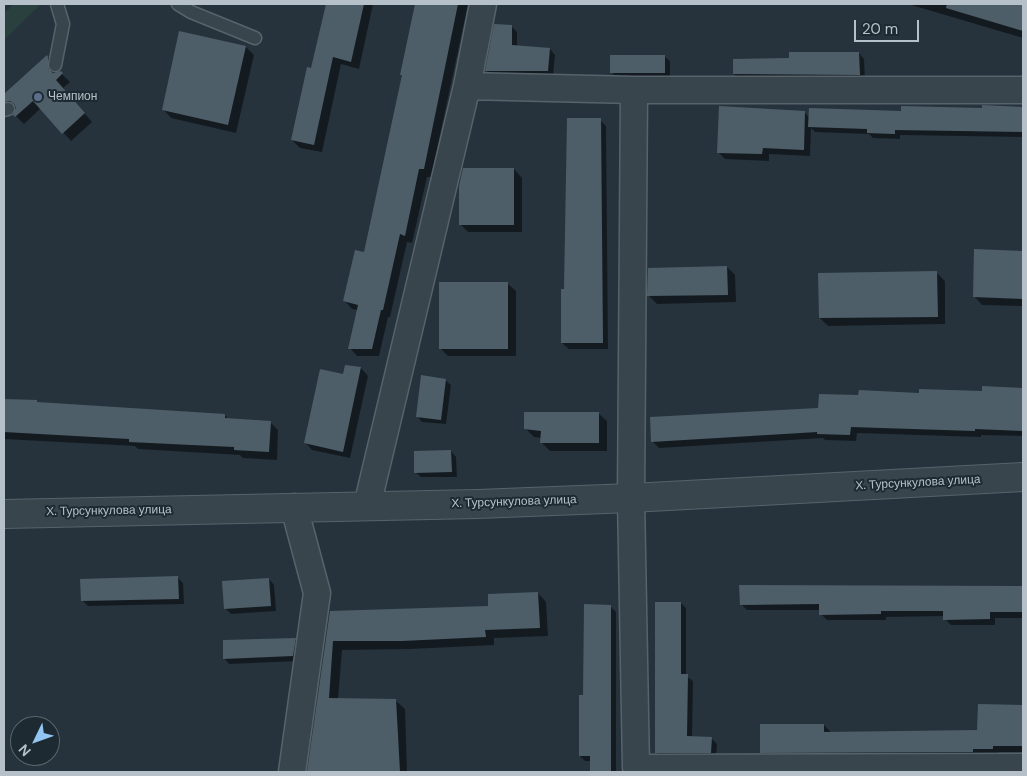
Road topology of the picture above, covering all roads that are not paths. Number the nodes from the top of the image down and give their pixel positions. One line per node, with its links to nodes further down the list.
1 (58, 4): 5 (lane)
2 (178, 4): 4 (lane)
3 (483, 4): 6 (street)
4 (254, 38)
5 (55, 64)
6 (467, 86): 7 (street); 11 (street)
7 (634, 90): 8 (street); 10 (street)
8 (1023, 90)
9 (1023, 477): 10 (street, Х. Турсункулова улица)
10 (631, 498): 11 (street, Х. Турсункулова улица); 14 (street)
11 (367, 506): 12 (street, Х. Турсункулова улица)
12 (294, 507): 13 (street, Х. Турсункулова улица); 15 (street)
13 (4, 514)
14 (1023, 767)
15 (292, 772)

